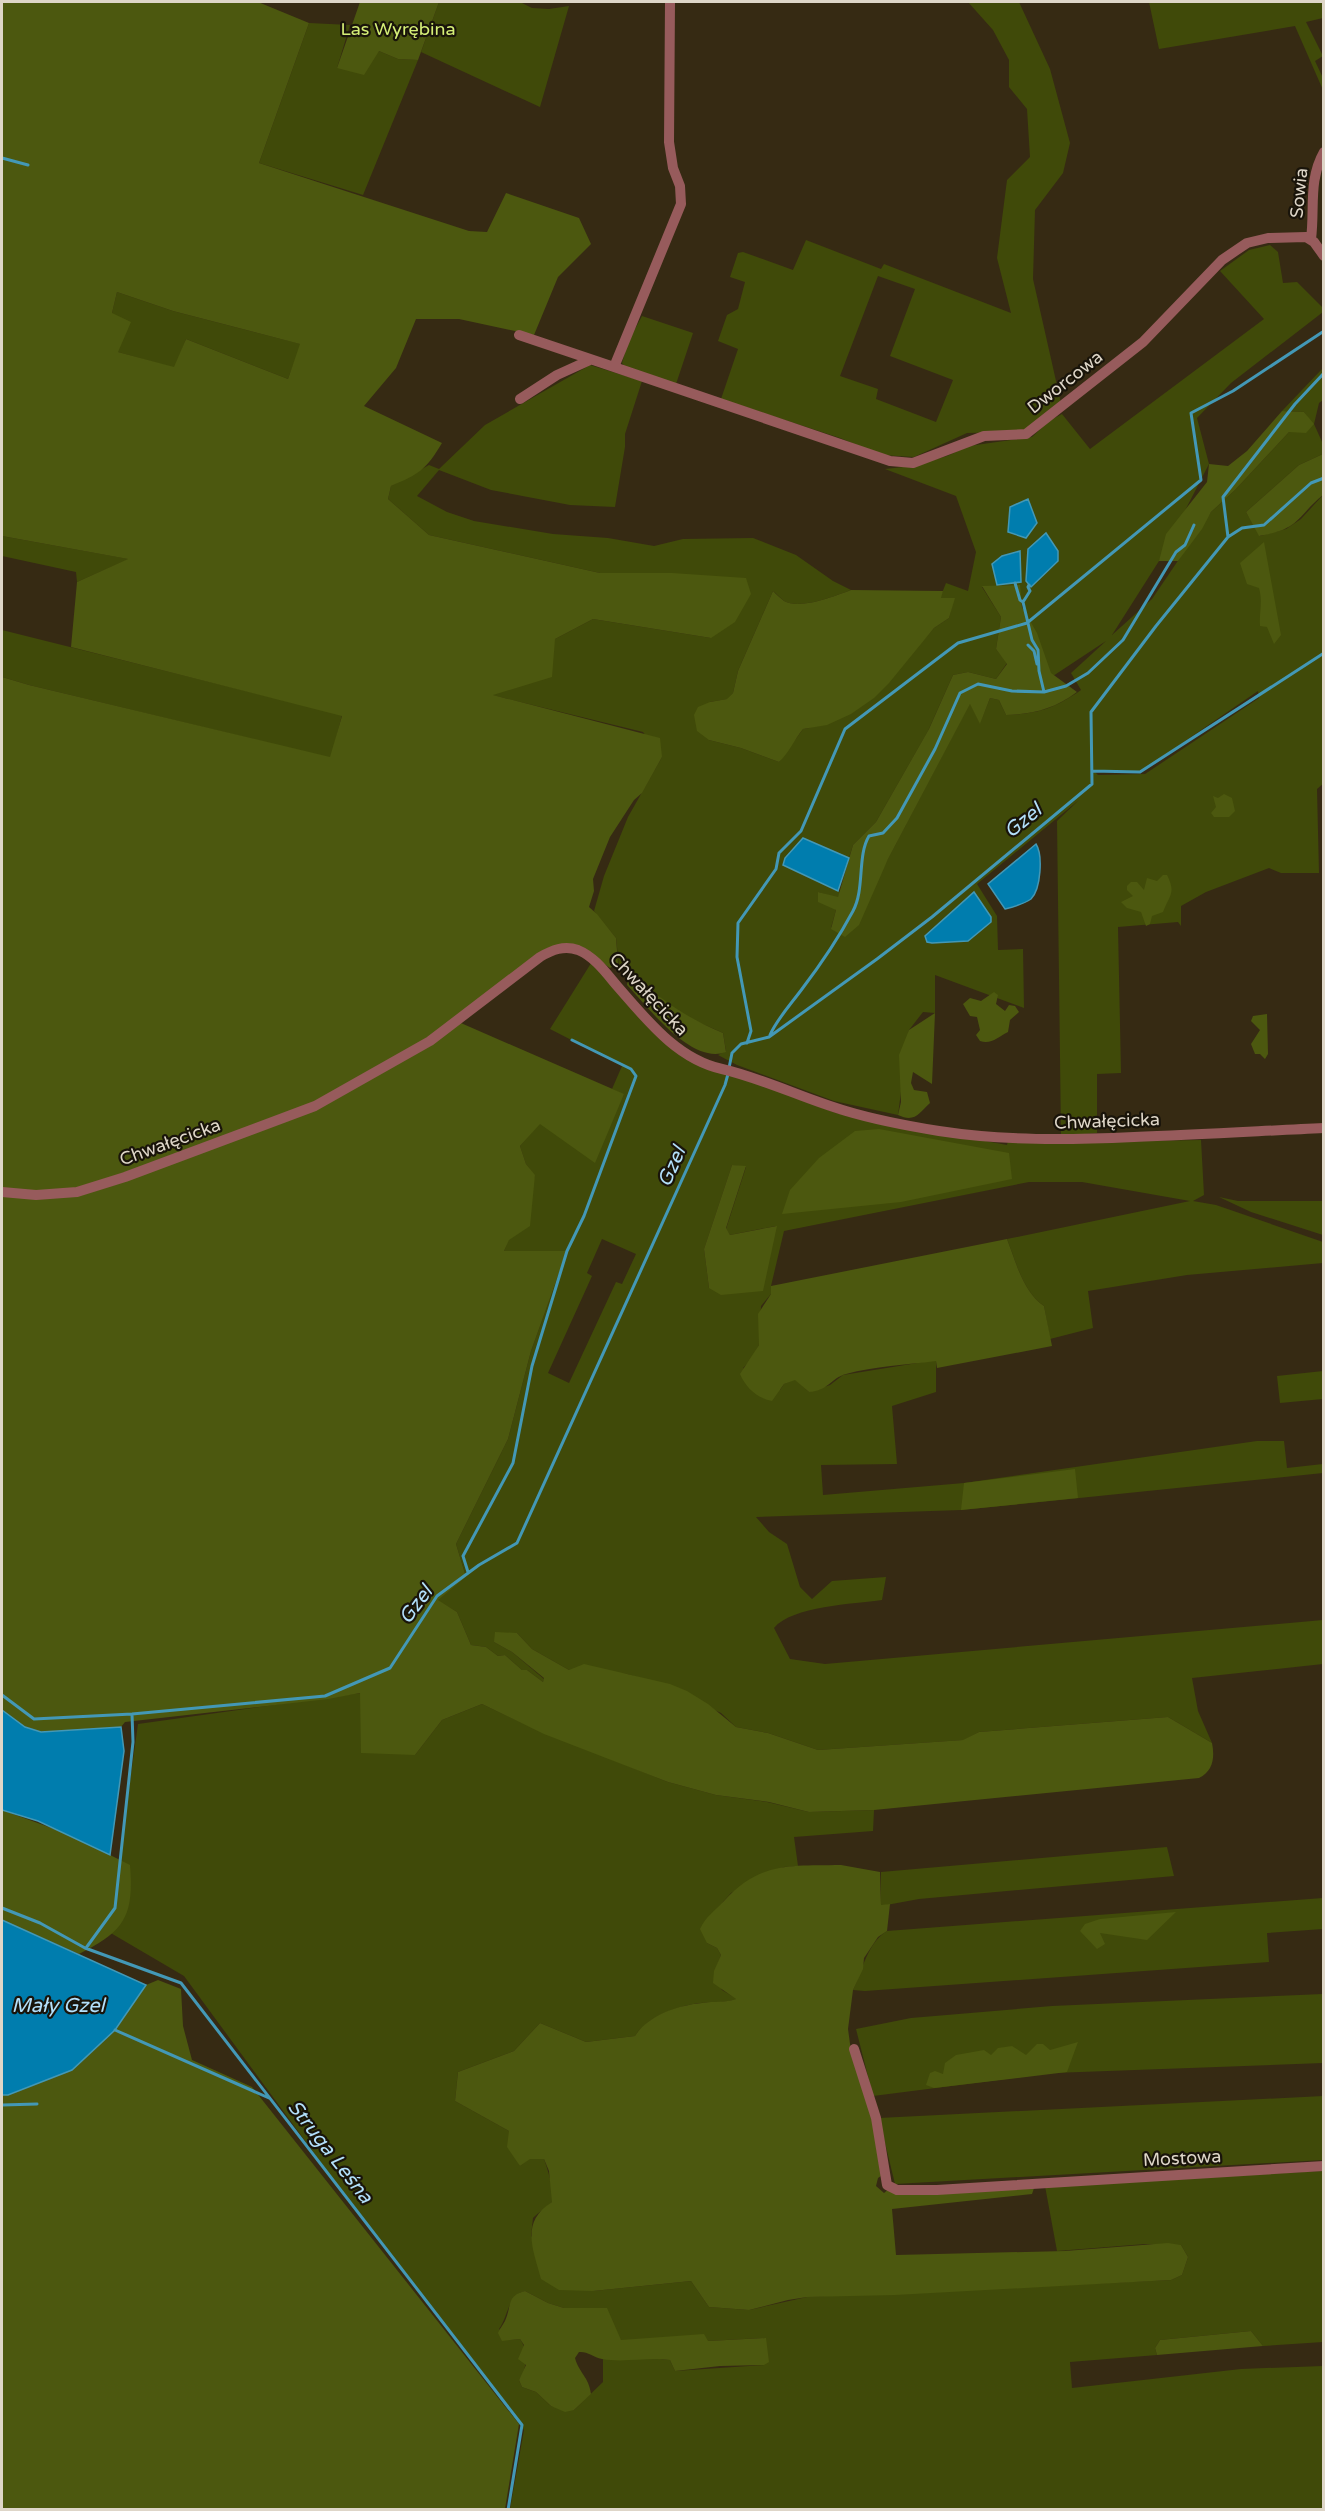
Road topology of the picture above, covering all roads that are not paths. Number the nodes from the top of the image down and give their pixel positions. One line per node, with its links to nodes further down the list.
1 (670, 2): 7 (street)
2 (1323, 152): 3 (street, Sowia)
3 (1311, 239): 4 (street); 7 (street, Dworcowa)
4 (1323, 256)
5 (519, 335): 6 (street, Dworcowa)
6 (590, 360): 7 (street, Dworcowa); 8 (street)
7 (614, 367)
8 (520, 399)
9 (1323, 1128): 10 (street, Chwałęcicka)
10 (2, 1192)
11 (855, 2049): 12 (street, Mostowa)
12 (1323, 2166)

